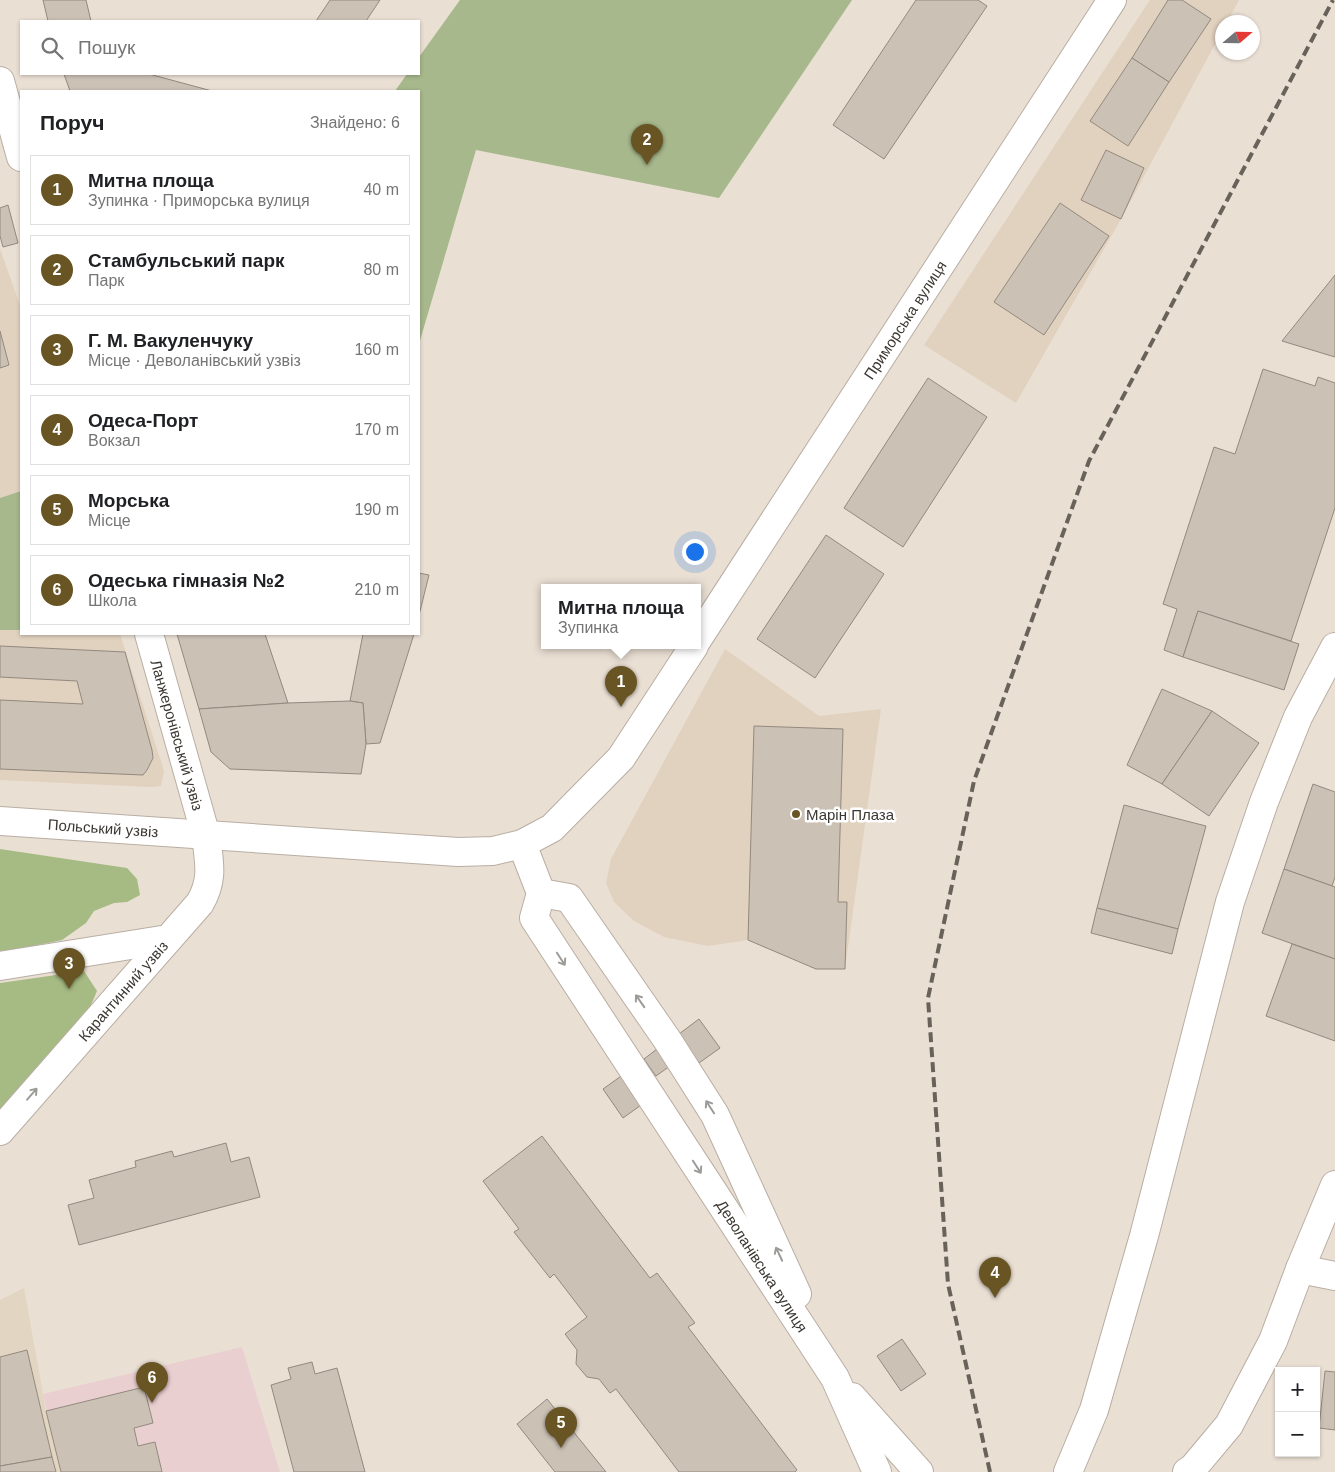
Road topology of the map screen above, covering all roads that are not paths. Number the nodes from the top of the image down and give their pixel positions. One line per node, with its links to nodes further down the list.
1 (1112, 0): 4 (main road, Приморська вулиця)
2 (0, 81): 3 (main road)
3 (20, 153)
4 (701, 634)
5 (150, 635): 9 (main road, Ланжеронівський узвіз)
6 (1335, 648): 21 (main road)
7 (692, 649): 10 (main road)
8 (0, 821): 9 (main road, Польський узвіз)
9 (206, 836): 10 (main road, Польський узвіз); 12 (main road, Карантинний узвіз)
10 (522, 844): 11 (main road)
11 (541, 893): 18 (main road, Деволанівська вулиця, one-way to 18); 18 (main road, one-way to 11)
12 (168, 938): 13 (main road); 14 (main road, Карантинний узвіз, one-way to 12)
13 (0, 966)
14 (0, 1131)
15 (1335, 1186): 16 (main road)
16 (1300, 1269): 17 (main road); 22 (main road)
17 (1335, 1276)
18 (835, 1378): 19 (main road, Деволанівська вулиця); 20 (main road)
19 (877, 1472)
20 (919, 1472)
21 (1068, 1472)
22 (1187, 1472)

